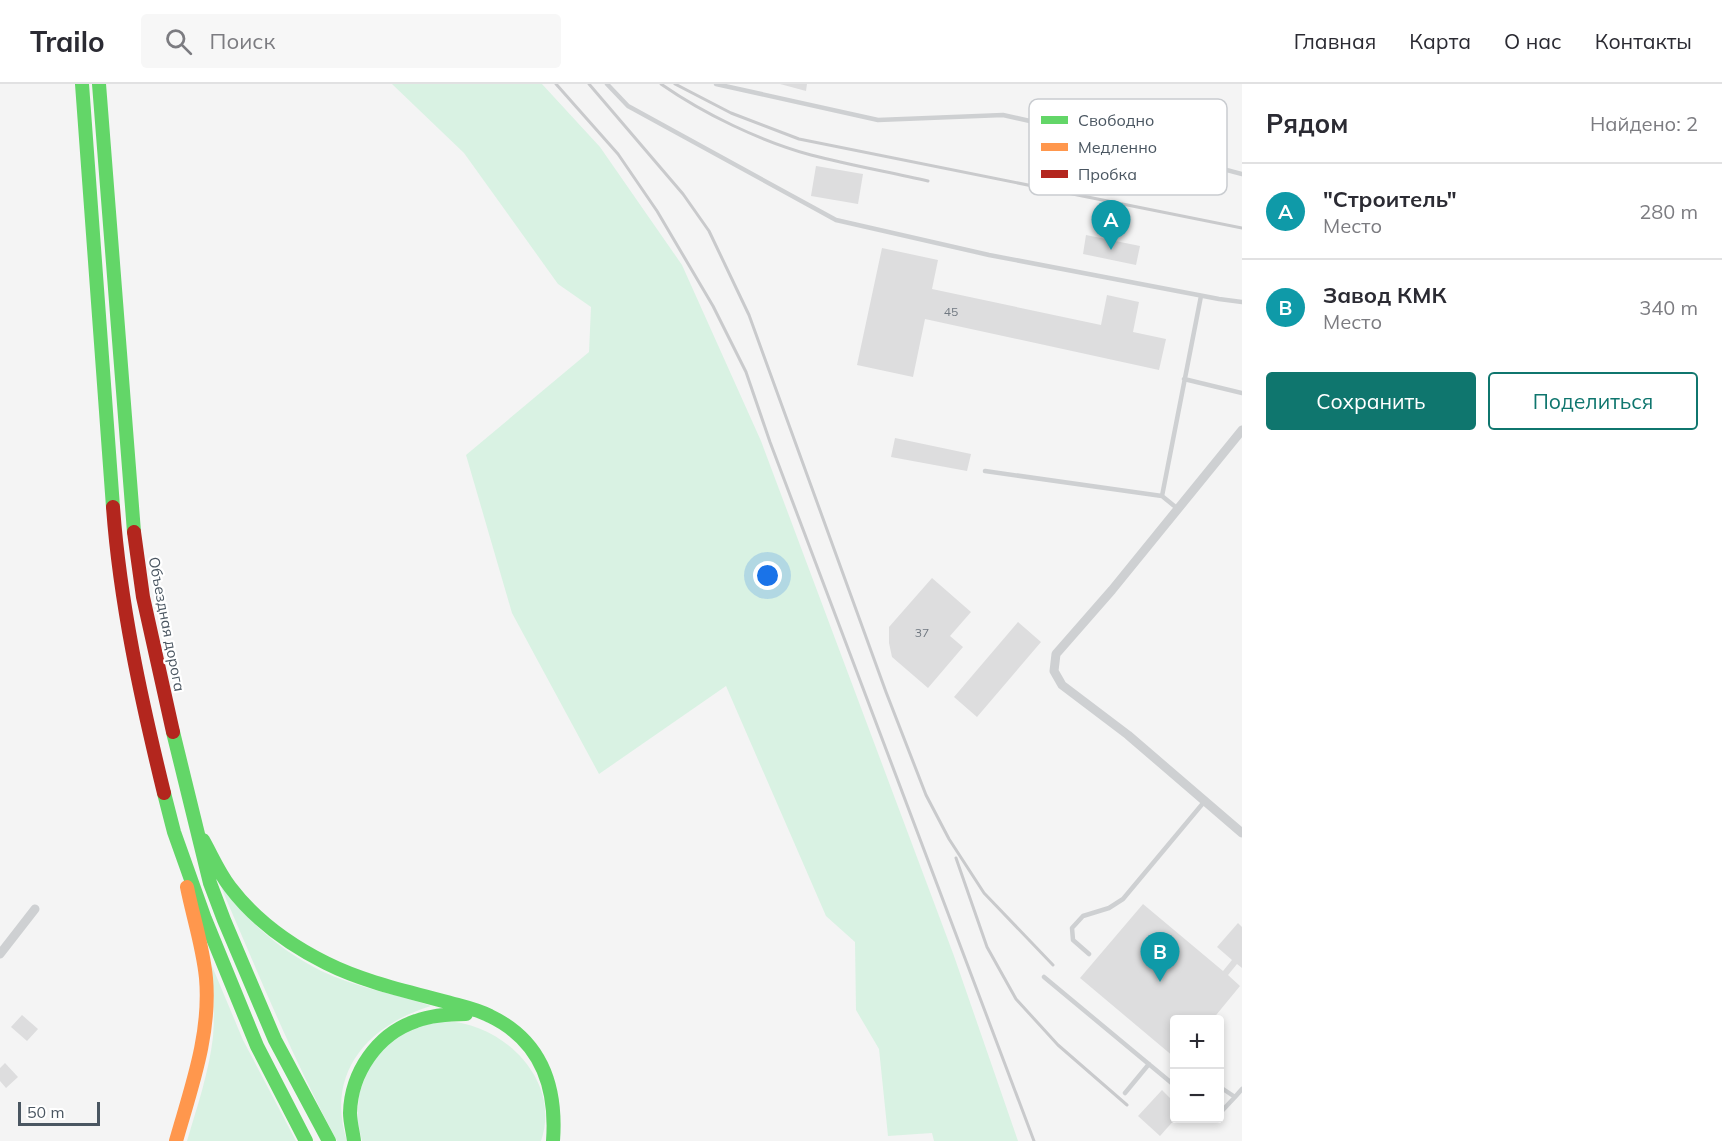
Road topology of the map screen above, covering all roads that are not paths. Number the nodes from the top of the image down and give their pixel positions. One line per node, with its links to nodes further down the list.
1 (82, 84): 18 (main road)
2 (99, 84): 17 (main road, Объездная дорога)
3 (607, 84): 8 (lane)
4 (716, 84): 5 (lane)
5 (1029, 121)
6 (1227, 170): 7 (lane)
7 (1242, 174)
8 (1201, 296): 9 (lane); 10 (lane)
9 (1242, 302)
10 (1184, 379): 11 (lane); 14 (lane)
11 (1242, 393)
12 (1242, 430): 15 (street)
13 (985, 471): 14 (lane)
14 (1162, 496): 15 (lane)
15 (1178, 509): 16 (street)
16 (1204, 802): 19 (street); 22 (lane)
17 (195, 827): 24 (main road); 34 (main road, Объездная дорога)
18 (174, 832): 32 (main road); 33 (main road)
19 (1242, 833)
20 (35, 909): 21 (street)
21 (0, 954)
22 (1089, 954)
23 (1044, 977): 25 (lane)
24 (490, 1016): 35 (main road); 36 (main road)
25 (1149, 1064): 26 (lane); 29 (lane)
26 (1170, 1082)
27 (1242, 1089): 30 (lane)
28 (1224, 1090): 30 (lane)
29 (1125, 1094)
30 (1235, 1097): 31 (lane)
31 (1224, 1109)
32 (176, 1141)
33 (306, 1141)
34 (328, 1141)
35 (354, 1141)
36 (553, 1141)

